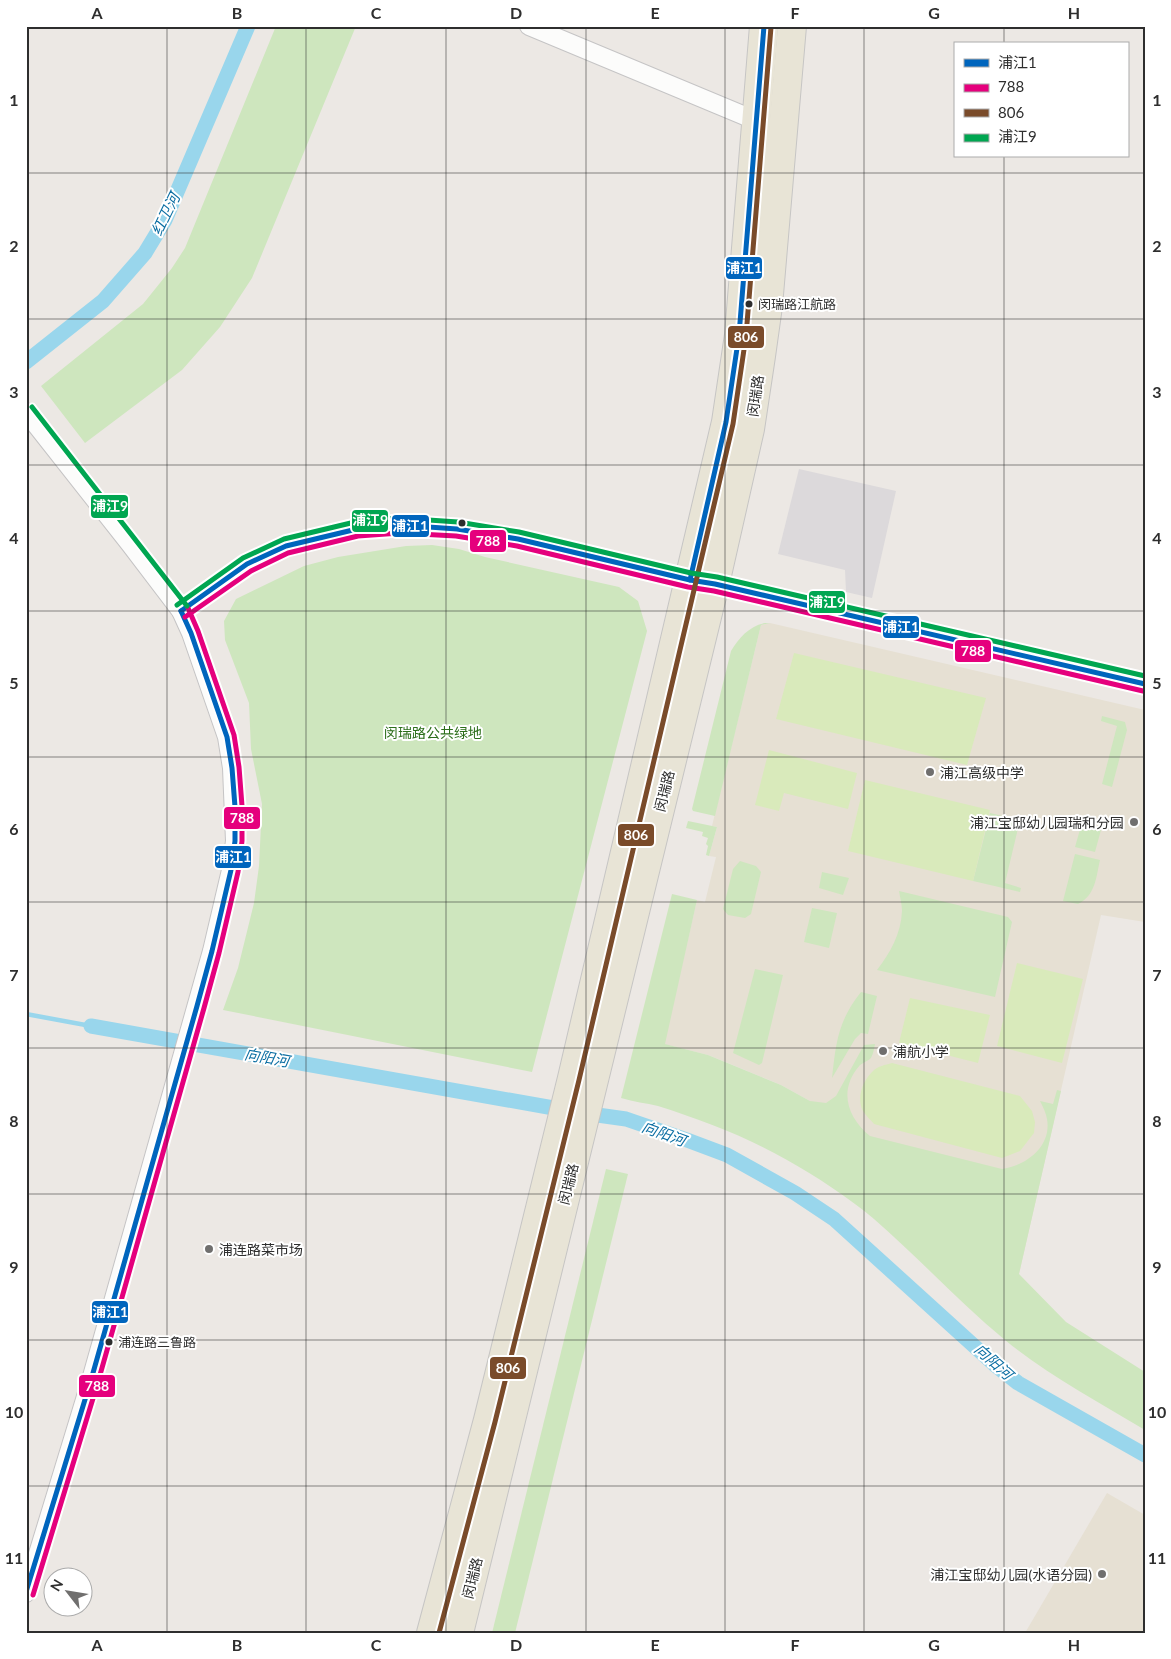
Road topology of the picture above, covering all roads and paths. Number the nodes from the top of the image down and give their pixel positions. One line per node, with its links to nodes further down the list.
1 (529, 26): 4 (street)
2 (764, 26): 4 (main road, 闵瑞路)
3 (792, 26): 6 (main road, 闵瑞路)
4 (757, 121): 6 (main road, 闵瑞路)
5 (26, 412): 7 (street)
6 (702, 582): 7 (street); 8 (street); 9 (main road, 闵瑞路)
7 (181, 611): 10 (street)
8 (1145, 684)
9 (567, 1143): 11 (main road, 闵瑞路); 12 (main road, 闵瑞路)
10 (26, 1593)
11 (431, 1633)
12 (459, 1633)

